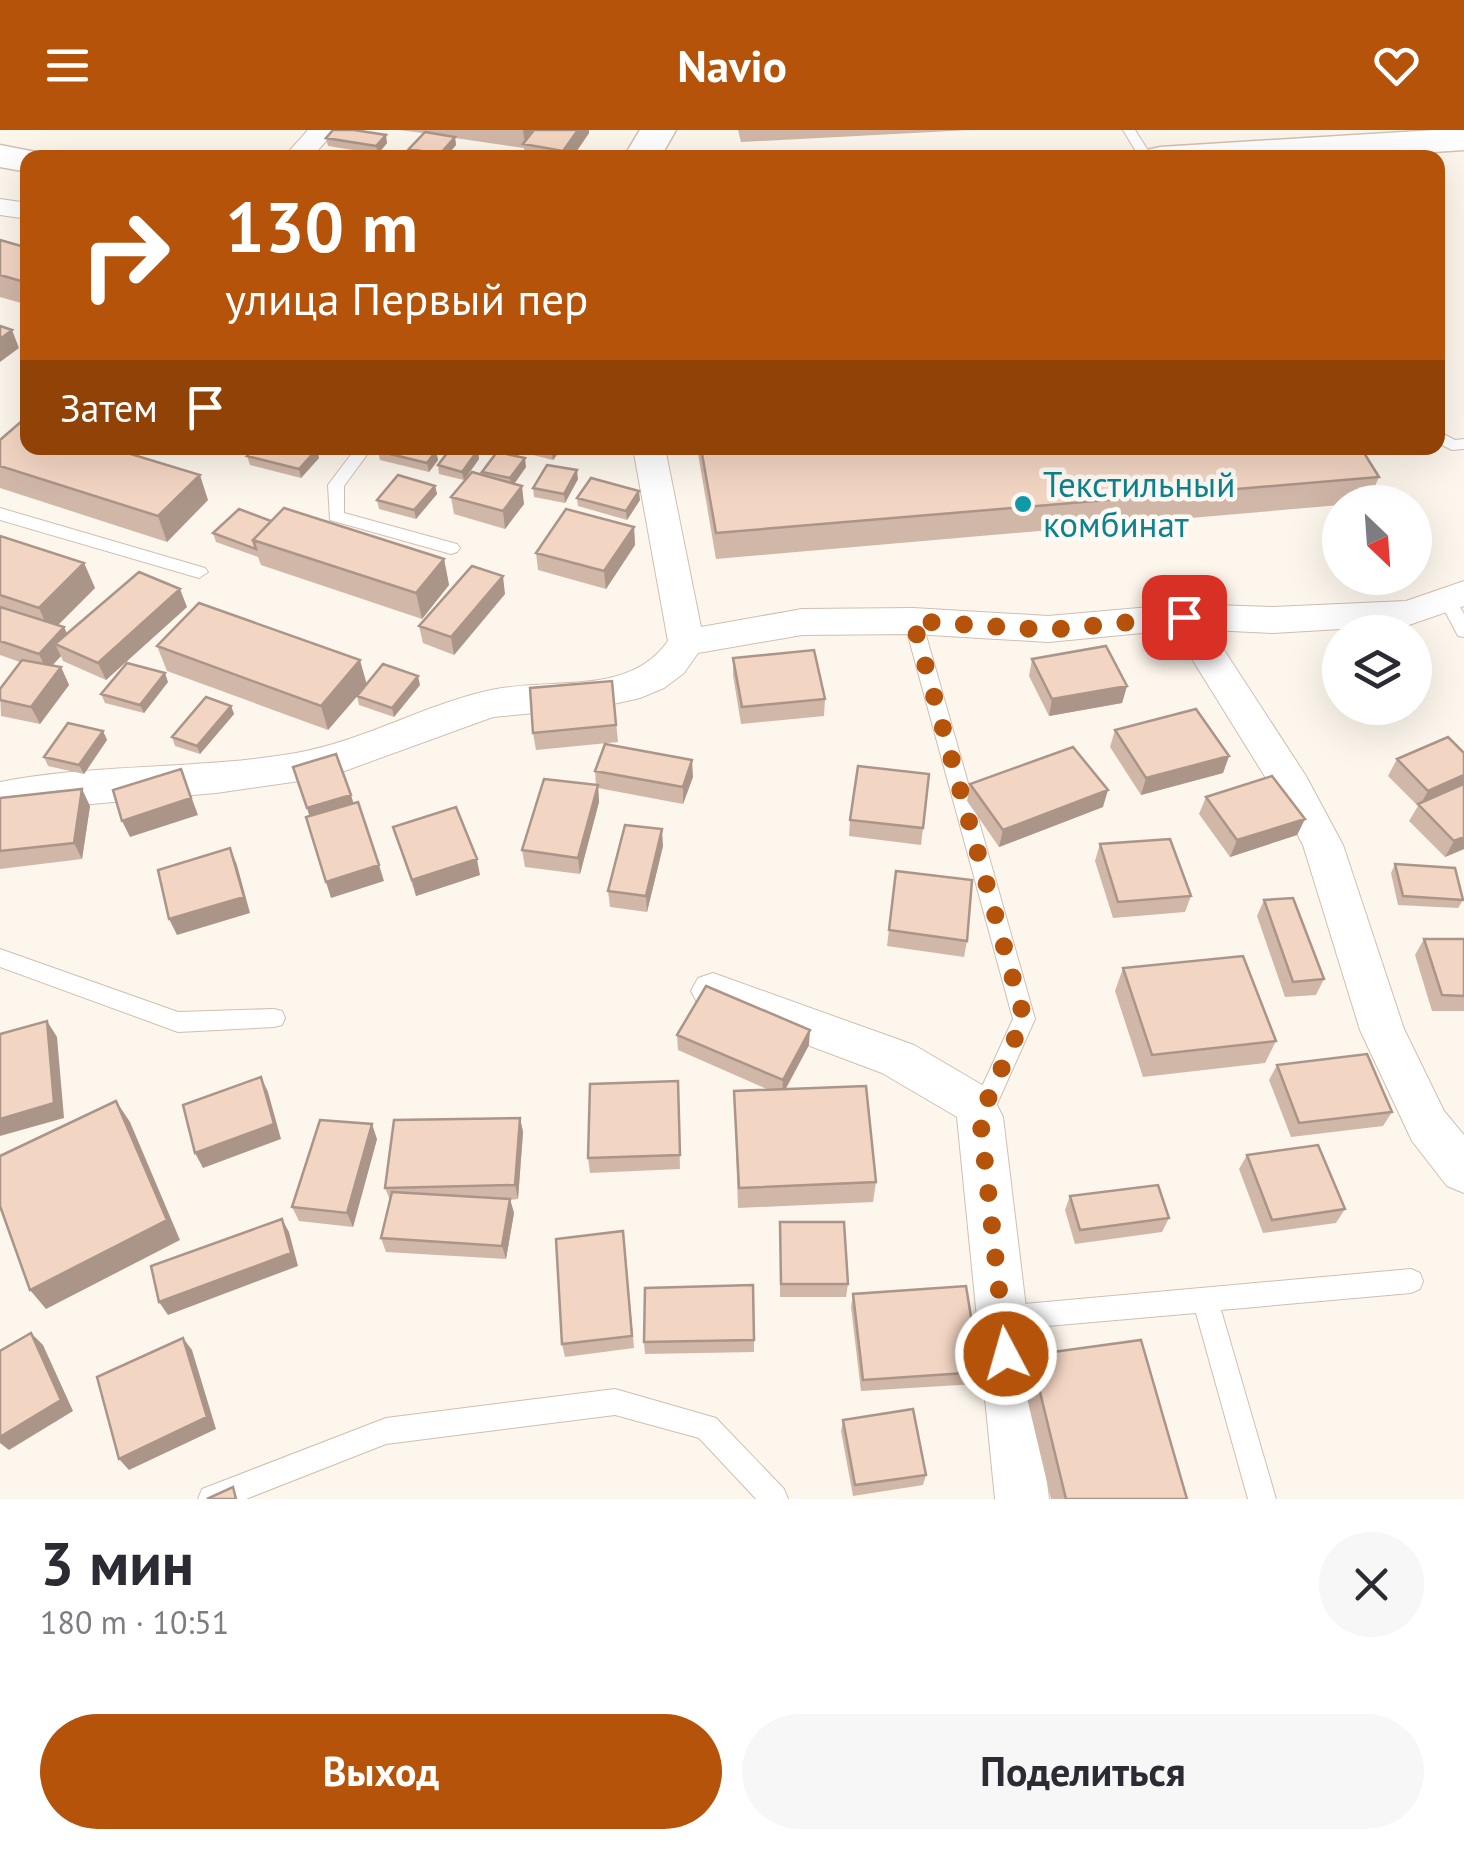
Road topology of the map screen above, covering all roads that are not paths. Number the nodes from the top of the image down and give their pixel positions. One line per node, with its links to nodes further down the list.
1 (323, 130): 3 (street)
2 (1464, 139): 4 (street)
3 (304, 150)
4 (1309, 150)
5 (359, 455): 8 (lane)
6 (650, 455): 13 (street)
7 (0, 514): 9 (lane)
8 (451, 548)
9 (199, 572)
10 (1459, 608): 11 (street)
11 (1184, 617): 12 (street); 19 (street)
12 (913, 621): 13 (street); 18 (lane)
13 (686, 642): 14 (street)
14 (0, 797)
15 (0, 958): 17 (lane)
16 (713, 992): 18 (street)
17 (274, 1018)
18 (980, 1117): 22 (street)
19 (1464, 1171)
20 (1411, 1281): 21 (lane)
21 (1205, 1300): 22 (lane); 26 (lane)
22 (1002, 1318): 25 (street)
23 (212, 1499): 24 (lane)
24 (774, 1499)
25 (1022, 1499)
26 (1262, 1499)

